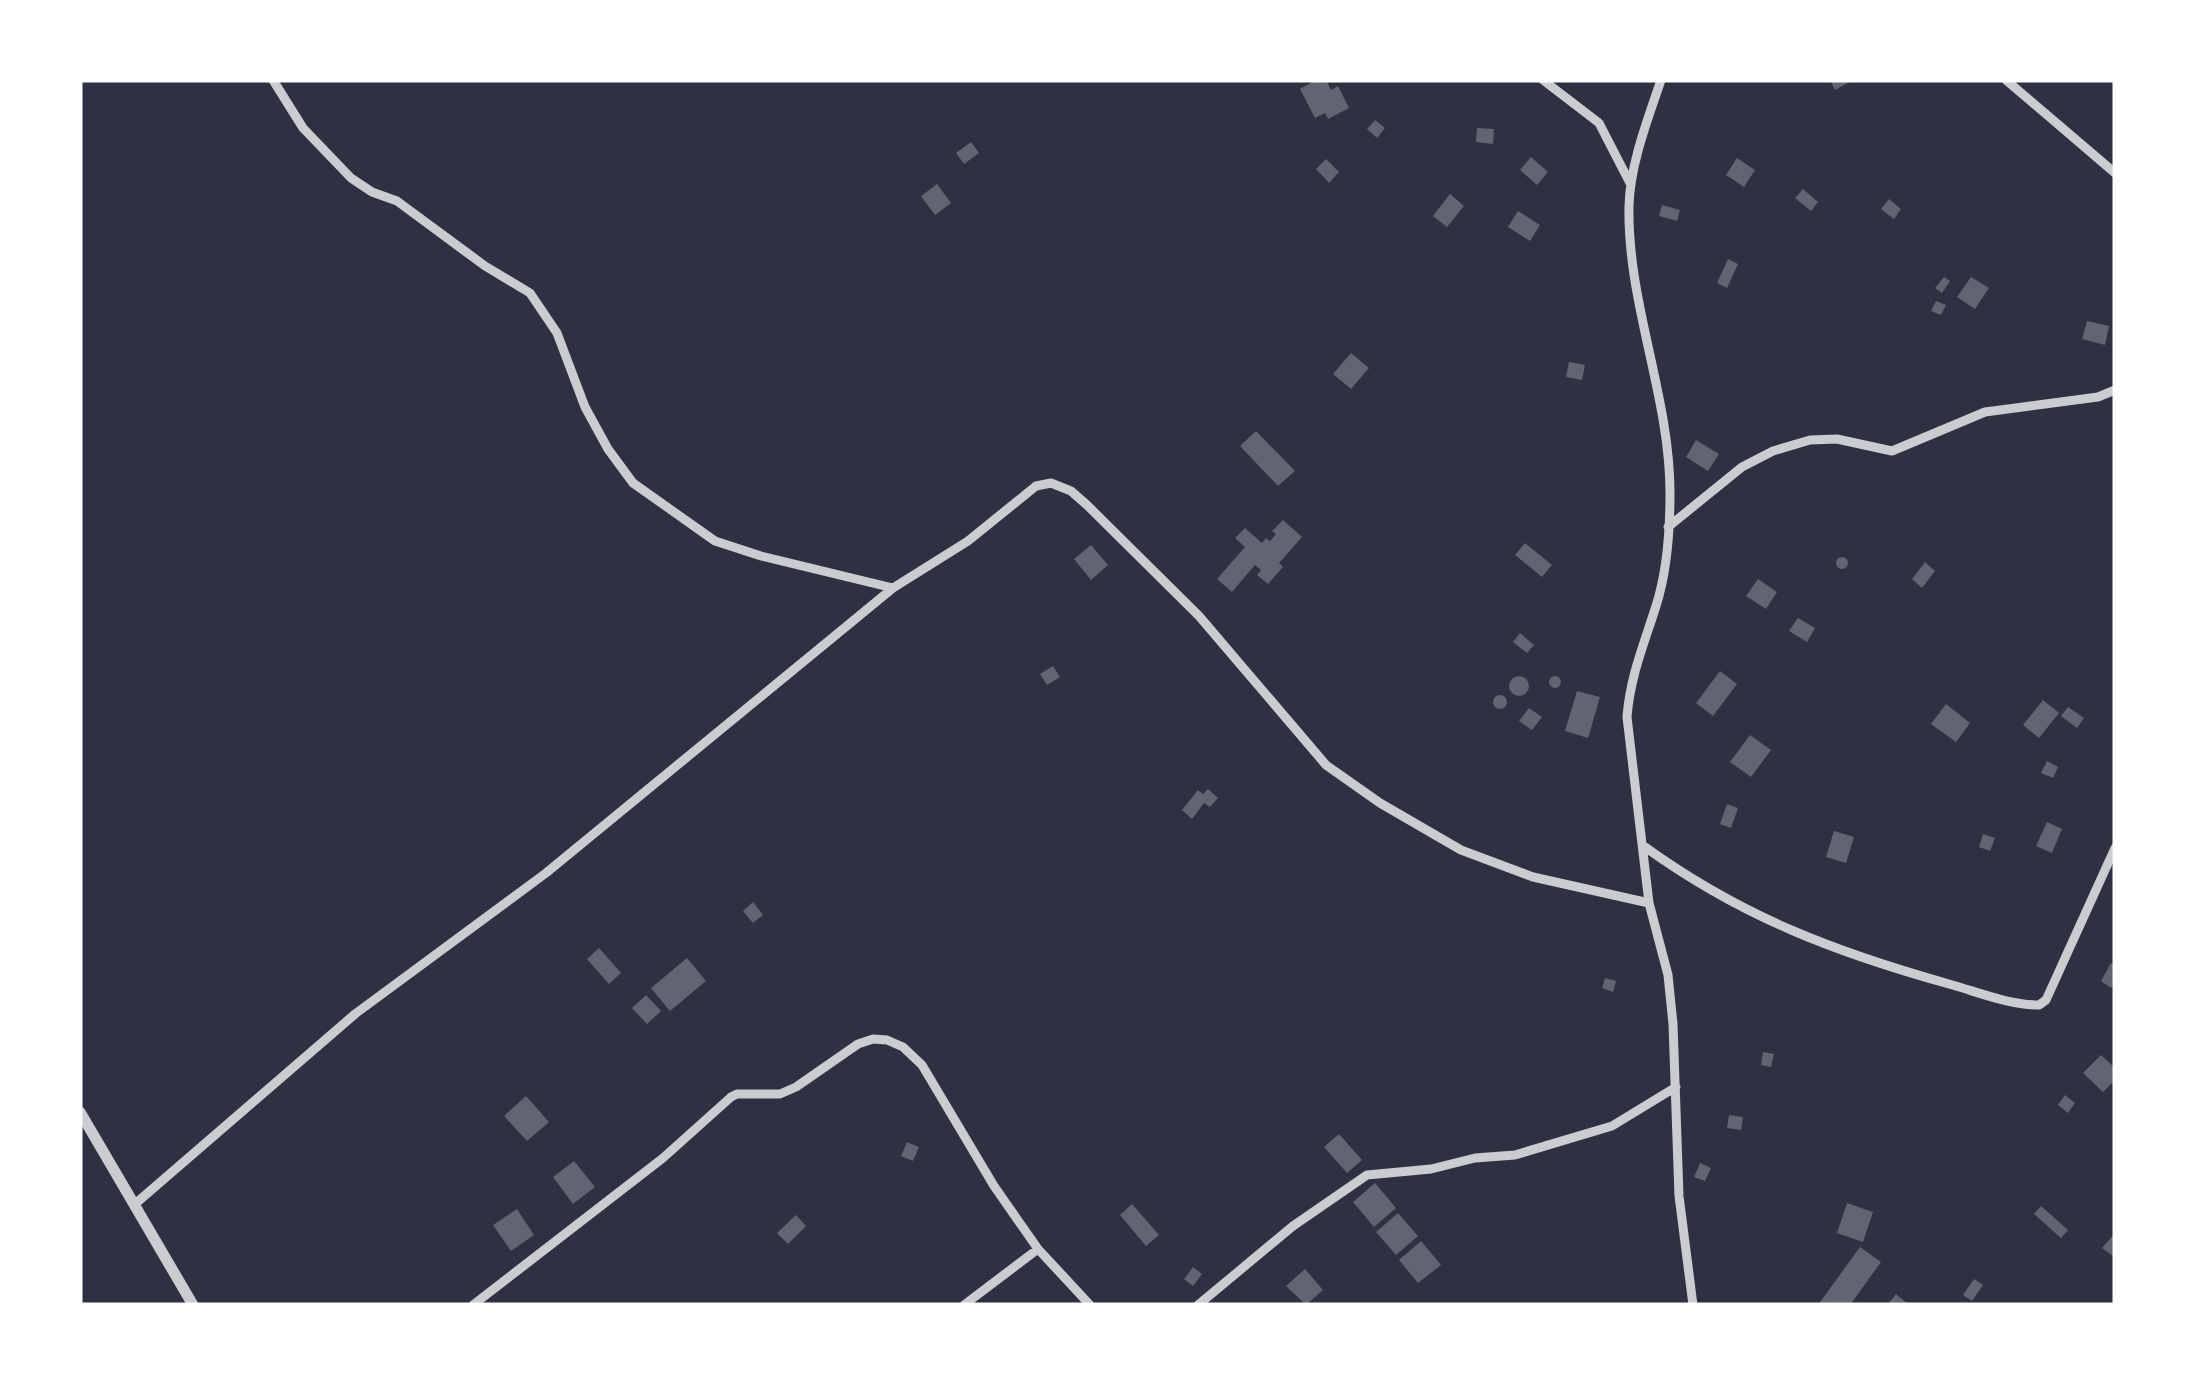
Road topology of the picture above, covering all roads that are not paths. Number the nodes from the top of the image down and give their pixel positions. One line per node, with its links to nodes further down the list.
1 (273, 80): 9 (street)
2 (1543, 80): 6 (street)
3 (1661, 80): 6 (street)
4 (2006, 80): 5 (street)
5 (2115, 172)
6 (1632, 185): 8 (street)
7 (2115, 390): 8 (street)
8 (1668, 527): 10 (street)
9 (893, 588): 12 (street); 15 (street)
10 (1644, 847): 11 (street); 12 (street)
11 (2115, 848)
12 (1649, 903): 13 (street)
13 (1676, 1087): 21 (street); 22 (street)
14 (80, 1112): 15 (street)
15 (135, 1204): 17 (street)
16 (1038, 1249): 18 (street); 19 (street); 20 (street)
17 (193, 1305)
18 (473, 1305)
19 (964, 1305)
20 (1090, 1305)
21 (1198, 1305)
22 (1693, 1305)

